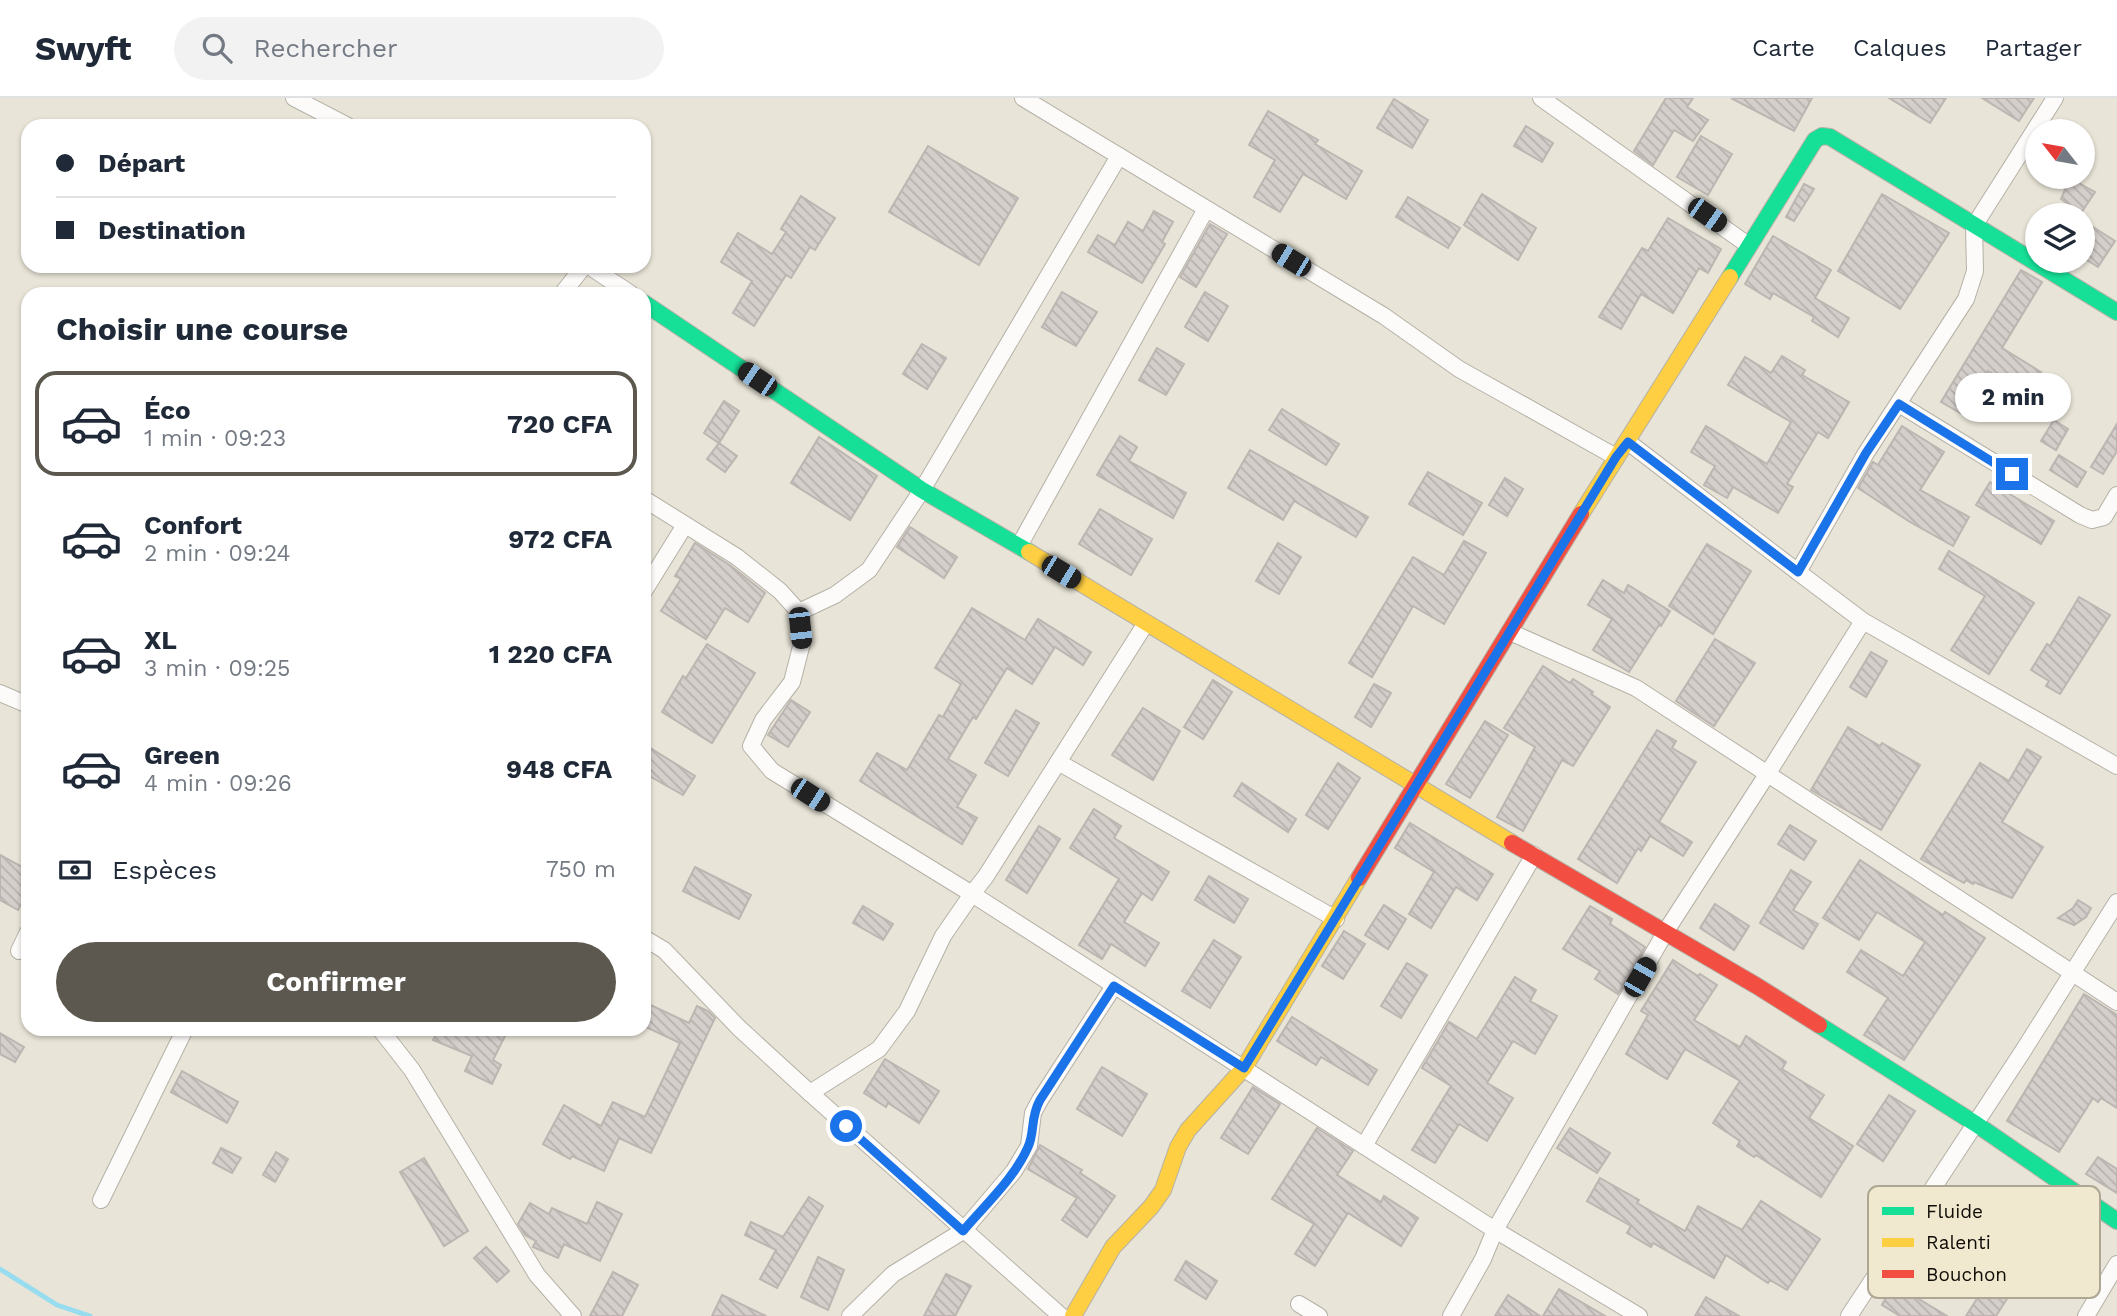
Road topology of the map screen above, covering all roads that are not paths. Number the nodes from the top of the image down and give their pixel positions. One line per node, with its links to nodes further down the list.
1 (294, 98): 5 (street)
2 (1023, 98): 6 (street)
3 (1541, 98): 9 (street)
4 (2055, 98): 8 (street)
5 (334, 119)
6 (1119, 156): 7 (street); 19 (street)
7 (1206, 209): 18 (street); 23 (street)
8 (1974, 226): 9 (street); 15 (street); 16 (street)
9 (1748, 245): 17 (street)
10 (578, 273): 12 (street)
11 (600, 273): 13 (street)
12 (568, 287)
13 (620, 287)
14 (651, 308): 19 (street)
15 (2117, 312)
16 (1899, 404): 20 (street); 24 (street)
17 (1628, 442): 18 (street); 24 (street)
18 (1616, 457): 29 (street)
19 (922, 490): 23 (street); 26 (street)
20 (2117, 495)
21 (651, 503): 22 (street)
22 (685, 525): 25 (street); 26 (street)
23 (1019, 546): 28 (street)
24 (1798, 572): 27 (street)
25 (651, 581)
26 (799, 612): 37 (street)
27 (1863, 621): 33 (street); 34 (street)
28 (1146, 624): 32 (street); 35 (street)
29 (1510, 632): 34 (street); 35 (street)
30 (0, 693): 31 (street)
31 (21, 702)
32 (1058, 762): 37 (street); 39 (street)
33 (2117, 766)
34 (1768, 774): 40 (street); 44 (street)
35 (1416, 787): 36 (street); 39 (street)
36 (1534, 855): 40 (street); 52 (street)
37 (972, 894): 45 (street); 50 (street)
38 (2117, 902): 44 (street)
39 (1336, 919): 49 (street)
40 (1666, 931): 51 (street); 58 (street)
41 (651, 943): 50 (street)
42 (21, 947): 43 (street)
43 (19, 951)
44 (2071, 972): 46 (street); 51 (street)
45 (1114, 986): 49 (street); 59 (street)
46 (2117, 1002)
47 (182, 1036): 55 (street)
48 (385, 1036): 65 (street)
49 (1244, 1068): 52 (street); 68 (street)
50 (810, 1093): 59 (street)
51 (1976, 1124): 53 (street); 54 (street)
52 (1364, 1146): 58 (street)
53 (1935, 1186)
54 (2066, 1186)
55 (101, 1200)
56 (2100, 1209): 57 (street)
57 (2117, 1221)
58 (1495, 1230): 70 (street); 71 (street)
59 (963, 1231): 66 (street); 67 (street)
60 (2117, 1264): 62 (street)
61 (1868, 1287): 72 (street)
62 (2100, 1292)
63 (2096, 1298): 73 (street)
64 (1299, 1304): 69 (street)
65 (573, 1316)
66 (850, 1316)
67 (1060, 1316)
68 (1073, 1316)
69 (1319, 1316)
70 (1451, 1316)
71 (1639, 1316)
72 (1849, 1316)
73 (2085, 1316)

